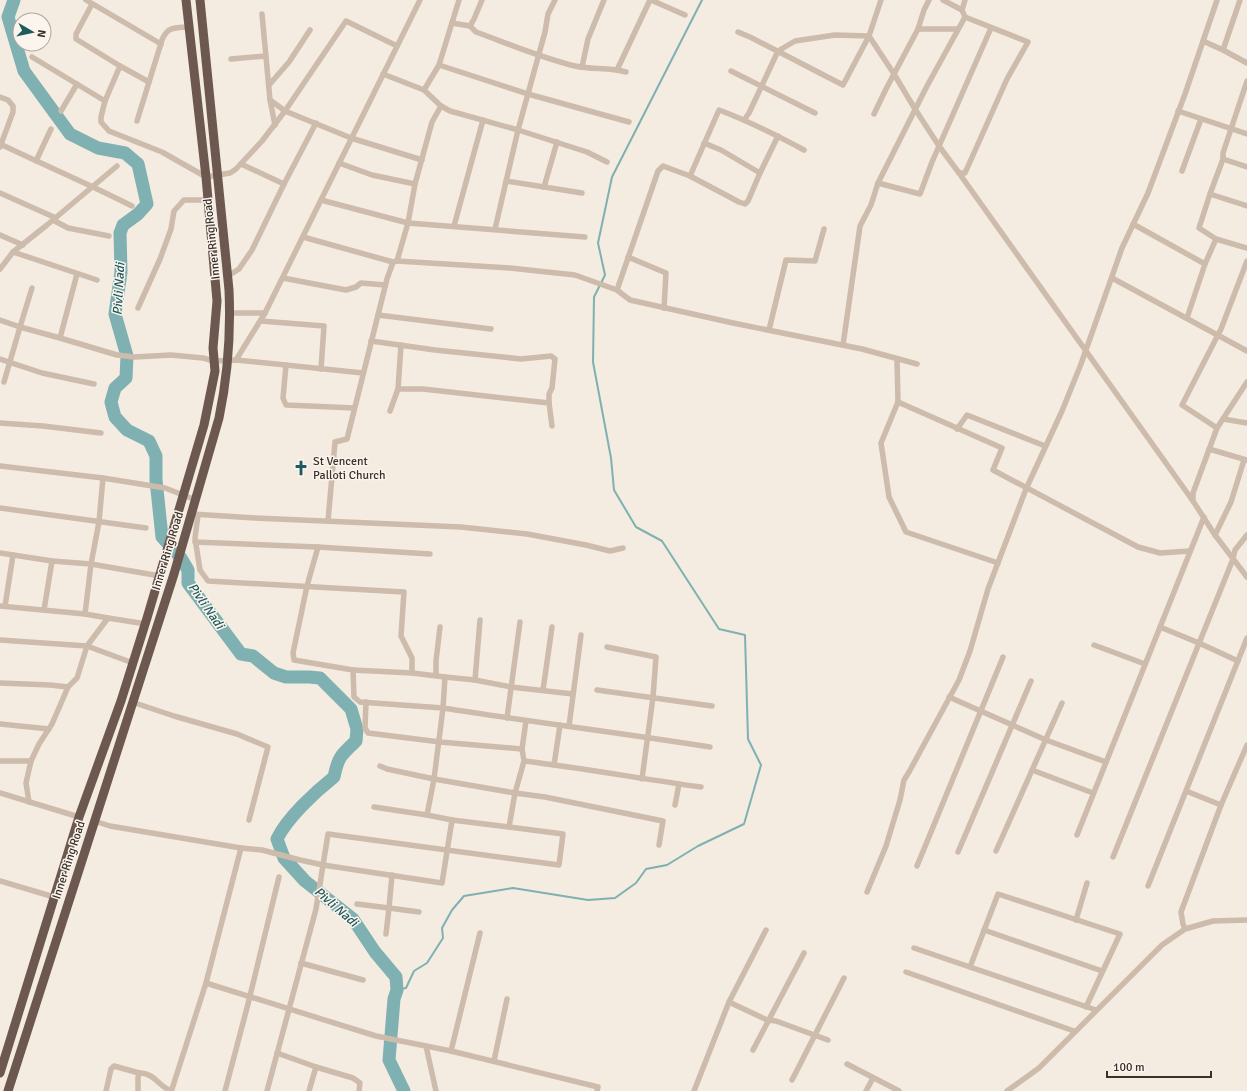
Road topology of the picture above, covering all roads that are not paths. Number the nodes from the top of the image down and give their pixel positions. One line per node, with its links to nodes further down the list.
1 (86, 0): 16 (street)
2 (186, 0): 23 (highway, Inner Ring Road)
3 (200, 0): 94 (highway, Inner Ring Road)
4 (420, 0): 32 (street)
5 (459, 0): 21 (street)
6 (482, 0): 22 (street)
7 (555, 0): 36 (street)
8 (604, 0): 42 (street)
9 (651, 0): 19 (street); 43 (street)
10 (881, 0): 29 (street)
11 (929, 0): 25 (street)
12 (943, 0): 17 (street)
13 (965, 0): 17 (street)
14 (1217, 0): 30 (street)
15 (1240, 0): 33 (street)
16 (92, 4): 31 (street); 41 (street)
17 (962, 10): 20 (street)
18 (262, 14): 35 (street)
19 (684, 15)
20 (965, 17): 24 (street); 26 (street)
21 (452, 23): 22 (street); 40 (street)
22 (470, 26): 36 (street)
23 (189, 27): 31 (street); 96 (highway, Inner Ring Road)
24 (991, 28): 81 (street); 92 (street)
25 (918, 29): 26 (street); 47 (street)
26 (958, 29): 59 (street)
27 (310, 30): 51 (street)
28 (738, 32): 34 (street)
29 (869, 36): 34 (street); 34 (street); 47 (street)
30 (1203, 41): 33 (street); 62 (street)
31 (161, 44): 49 (street)
32 (397, 46): 46 (street); 61 (street)
33 (1223, 50): 39 (street)
34 (778, 52): 52 (street)
35 (266, 56): 38 (street); 51 (street)
36 (539, 56): 42 (street); 54 (street)
37 (32, 57): 50 (street)
38 (231, 59)
39 (1247, 63)
40 (438, 65): 53 (street); 54 (street)
41 (120, 66): 49 (street); 57 (street)
42 (582, 67): 43 (street)
43 (617, 70): 45 (street)
44 (731, 71): 52 (street)
45 (626, 72)
46 (383, 74): 53 (street); 77 (street)
47 (894, 74): 59 (street); 64 (street)
48 (1247, 81): 73 (street)
49 (149, 82): 68 (street)
50 (77, 84): 57 (street); 60 (street)
51 (268, 85): 56 (street)
52 (761, 86): 63 (street); 67 (street)
53 (424, 90): 58 (street)
54 (528, 94): 69 (street); 74 (street)
55 (0, 97): 80 (street)
56 (270, 100): 61 (street); 71 (street)
57 (105, 101): 96 (street)
58 (442, 106): 66 (street); 84 (street)
59 (915, 109): 81 (street); 98 (street)
60 (61, 111)
61 (285, 111): 70 (street); 71 (street)
62 (1178, 111): 65 (street); 112 (street)
63 (815, 113)
64 (874, 114)
65 (1201, 119): 73 (street); 91 (street)
66 (483, 120): 74 (street); 113 (street)
67 (744, 120): 76 (street); 79 (street)
68 (136, 121)
69 (629, 122)
70 (316, 124): 77 (street); 99 (street)
71 (274, 125): 88 (street)
72 (51, 129): 85 (street)
73 (1232, 129): 75 (street); 83 (street)
74 (518, 130): 78 (street); 97 (street)
75 (1247, 134)
76 (778, 136): 82 (street); 93 (street)
77 (351, 138): 84 (street); 87 (street)
78 (557, 142): 86 (street); 102 (street)
79 (704, 143): 93 (street); 95 (street)
80 (0, 145): 85 (street)
81 (939, 146): 92 (street); 98 (street)
82 (804, 150)
83 (1223, 159): 90 (street); 105 (street)
84 (422, 160): 100 (street)
85 (36, 161): 101 (street)
86 (606, 162)
87 (339, 163): 100 (street); 107 (street)
88 (241, 164): 94 (street); 99 (street)
89 (117, 166): 101 (street)
90 (1247, 167)
91 (1182, 171)
92 (960, 172): 153 (street)
93 (760, 173): 95 (street)
94 (218, 176): 96 (street); 130 (highway, Inner Ring Road)
95 (690, 176): 124 (street)
96 (206, 177): 106 (highway, Inner Ring Road)
97 (506, 181): 102 (street); 114 (street)
98 (878, 183): 152 (street)
99 (284, 184): 130 (street)
100 (416, 184): 111 (street)
101 (93, 186): 108 (street); 110 (street)
102 (544, 187): 104 (street)
103 (0, 192): 110 (street)
104 (582, 193)
105 (1210, 194): 109 (street); 120 (street)
106 (208, 200): 137 (street); 158 (highway, Inner Ring Road)
107 (321, 200): 111 (street); 119 (street)
108 (132, 206)
109 (1247, 206)
110 (55, 219): 117 (street); 121 (street)
111 (408, 223): 113 (street); 126 (street)
112 (1133, 224): 127 (street); 132 (street)
113 (454, 226): 114 (street)
114 (495, 229): 118 (street)
115 (824, 229): 147 (street)
116 (0, 235): 121 (street)
117 (109, 236)
118 (585, 236)
119 (303, 237): 126 (street); 131 (street)
120 (1216, 239): 122 (street); 127 (street)
121 (23, 245): 123 (street)
122 (1247, 248)
123 (13, 252): 128 (street); 129 (street)
124 (628, 257): 136 (street); 138 (street)
125 (1247, 261): 148 (street)
126 (395, 262): 134 (street); 136 (street)
127 (1205, 264): 142 (street)
128 (0, 269)
129 (77, 274): 133 (street); 149 (street)
130 (228, 276): 139 (highway, Inner Ring Road)
131 (283, 278): 134 (street); 140 (street)
132 (1112, 278): 142 (street); 153 (street)
133 (97, 280)
134 (385, 285): 141 (street)
135 (32, 288): 145 (street)
136 (617, 290): 138 (street)
137 (138, 308)
138 (664, 308): 147 (street)
139 (230, 313): 140 (street); 157 (highway, Inner Ring Road)
140 (265, 313): 144 (street)
141 (378, 315): 146 (street); 150 (street)
142 (1187, 318): 148 (street)
143 (0, 320): 145 (street)
144 (261, 321): 157 (street); 162 (street)
145 (20, 327): 149 (street); 159 (street)
146 (491, 329)
147 (769, 330): 152 (street)
148 (1218, 335): 154 (street); 176 (street)
149 (60, 338): 158 (street)
150 (371, 341): 151 (street); 163 (street)
151 (401, 345): 167 (street); 169 (street)
152 (843, 345): 156 (street)
153 (1086, 350): 179 (street); 187 (street)
154 (1247, 351)
155 (0, 359): 159 (street)
156 (897, 359): 160 (street); 168 (street)
157 (232, 360): 158 (street); 161 (street); 186 (highway, Inner Ring Road)
158 (214, 361): 185 (highway, Inner Ring Road)
159 (9, 362): 164 (street); 165 (street)
160 (917, 364)
161 (286, 365): 162 (street); 170 (street)
162 (321, 369): 163 (street)
163 (363, 373): 170 (street)
164 (4, 382)
165 (94, 384)
166 (1246, 384): 172 (street)
167 (398, 389): 169 (street); 171 (street)
168 (898, 402): 177 (street); 205 (street)
169 (549, 403): 175 (street)
170 (354, 408): 191 (street)
171 (390, 411)
172 (1223, 419): 174 (street); 176 (street)
173 (0, 423): 178 (street)
174 (1247, 423)
175 (552, 426)
176 (1217, 428): 180 (street)
177 (957, 429): 179 (street); 184 (street)
178 (101, 433)
179 (1045, 446): 184 (street)
180 (1209, 449): 181 (street); 187 (street)
181 (1246, 460): 195 (street)
182 (0, 466): 183 (street)
183 (103, 478): 185 (street); 192 (street)
184 (1026, 489): 199 (street); 205 (street)
185 (184, 495): 186 (street); 207 (highway, Inner Ring Road)
186 (196, 500): 189 (highway, Inner Ring Road)
187 (1193, 501): 190 (street)
188 (0, 508): 192 (street)
189 (195, 514): 191 (street); 196 (street); 245 (highway, Inner Ring Road)
190 (1204, 517): 195 (street); 199 (street)
191 (328, 521): 198 (street)
192 (99, 522): 193 (street); 206 (street)
193 (146, 528)
194 (1247, 534): 203 (street)
195 (1215, 535): 203 (street)
196 (195, 542): 197 (street); 209 (street)
197 (318, 547): 201 (street); 209 (street)
198 (623, 548)
199 (1190, 551): 219 (street)
200 (0, 553): 202 (street)
201 (430, 554)
202 (13, 555): 204 (street); 210 (street)
203 (1233, 559): 208 (street); 223 (street)
204 (52, 561): 206 (street); 211 (street)
205 (998, 563): 244 (street)
206 (92, 564): 207 (street); 212 (street)
207 (160, 576): 216 (highway, Inner Ring Road)
208 (1247, 577)
209 (307, 586): 231 (street); 232 (street)
210 (2, 606): 211 (street)
211 (44, 610): 212 (street)
212 (85, 614): 213 (street)
213 (108, 618): 216 (street); 225 (street)
214 (480, 620): 235 (street)
215 (520, 622): 239 (street)
216 (146, 624): 229 (highway, Inner Ring Road)
217 (440, 627): 233 (street)
218 (552, 627): 240 (street)
219 (1160, 628): 223 (street); 230 (street)
220 (581, 635): 242 (street)
221 (1247, 638): 228 (street)
222 (0, 640): 225 (street)
223 (1199, 643): 228 (street); 295 (street)
224 (1094, 645): 230 (street)
225 (87, 646): 229 (street); 238 (street)
226 (607, 647): 243 (street)
227 (1003, 657): 250 (street)
228 (1238, 661): 275 (street)
229 (133, 662): 284 (highway, Inner Ring Road)
230 (1145, 664): 267 (street)
231 (353, 670): 232 (street); 246 (street)
232 (412, 673): 233 (street)
233 (436, 675): 234 (street)
234 (445, 676): 235 (street); 249 (street)
235 (475, 680): 239 (street)
236 (1031, 681): 255 (street)
237 (0, 683): 238 (street)
238 (68, 687): 257 (street)
239 (511, 687): 240 (street); 251 (street)
240 (544, 690): 242 (street)
241 (597, 690): 243 (street)
242 (573, 694): 256 (street)
243 (653, 697): 248 (street); 258 (street)
244 (949, 697): 250 (street); 303 (street)
245 (132, 702): 285 (street); 287 (highway, Inner Ring Road)
246 (366, 702): 249 (street); 260 (street)
247 (1062, 703): 259 (street)
248 (712, 706)
249 (443, 708): 251 (street); 260 (street)
250 (981, 711): 255 (street); 297 (street)
251 (507, 718): 252 (street)
252 (526, 721): 254 (street); 263 (street)
253 (0, 724): 257 (street)
254 (560, 725): 256 (street); 268 (street)
255 (1012, 725): 259 (street); 293 (street)
256 (569, 726): 258 (street)
257 (49, 729): 265 (street)
258 (648, 737): 261 (street); 272 (street)
259 (1046, 740): 267 (street); 270 (street)
260 (440, 742): 263 (street); 271 (street)
261 (710, 746)
262 (1247, 746): 280 (street)
263 (522, 749): 266 (street)
264 (0, 761): 265 (street)
265 (31, 761): 279 (street)
266 (524, 761): 268 (street); 276 (street)
267 (1106, 762): 277 (street)
268 (554, 765): 272 (street)
269 (380, 766): 271 (street)
270 (1032, 770): 277 (street); 294 (street)
271 (434, 779): 276 (street); 283 (street)
272 (642, 779): 273 (street)
273 (678, 784): 274 (street); 281 (street)
274 (701, 787)
275 (1186, 791): 280 (street); 302 (street)
276 (515, 793): 288 (street); 290 (street)
277 (1094, 793): 289 (street)
278 (0, 794): 279 (street)
279 (29, 802): 284 (street)
280 (1221, 804): 310 (street)
281 (675, 805)
282 (374, 807): 283 (street)
283 (427, 815): 286 (street)
284 (79, 817): 304 (highway, Inner Ring Road)
285 (249, 820)
286 (452, 820): 288 (street); 292 (street)
287 (94, 821): 291 (street); 345 (highway, Inner Ring Road)
288 (509, 827): 292 (street)
289 (1077, 835)
290 (659, 845)
291 (241, 848): 296 (street); 323 (street)
292 (446, 850): 296 (street); 298 (street)
293 (958, 852)
294 (996, 852)
295 (1114, 857)
296 (323, 865): 298 (street); 317 (street)
297 (917, 866)
298 (392, 875): 306 (street)
299 (279, 877): 324 (street)
300 (0, 881): 304 (street)
301 (1087, 883): 308 (street)
302 (1148, 886)
303 (867, 892)
304 (54, 897): 341 (highway, Inner Ring Road)
305 (356, 904): 306 (street)
306 (389, 908): 307 (street); 314 (street)
307 (419, 912)
308 (1076, 920): 312 (street); 319 (street)
309 (1247, 920): 310 (street)
310 (1184, 926): 329 (street)
311 (766, 930): 326 (street)
312 (984, 930): 318 (street); 319 (street)
313 (480, 933): 336 (street)
314 (386, 934)
315 (914, 948): 318 (street)
316 (804, 953): 330 (street)
317 (301, 963): 322 (street); 328 (street)
318 (970, 967): 327 (street)
319 (1102, 971): 327 (street)
320 (906, 972): 331 (street)
321 (844, 978): 332 (street)
322 (363, 980)
323 (206, 982): 324 (street); 342 (street)
324 (250, 996): 328 (street); 348 (street)
325 (507, 999): 338 (street)
326 (729, 1002): 330 (street); 354 (street)
327 (1086, 1007): 329 (street)
328 (289, 1008): 334 (street); 337 (street)
329 (1096, 1010): 331 (street)
330 (768, 1020): 332 (street); 335 (street)
331 (1074, 1031): 357 (street)
332 (815, 1035): 333 (street); 344 (street)
333 (828, 1040)
334 (426, 1046): 336 (street); 352 (street)
335 (753, 1050)
336 (451, 1051): 338 (street)
337 (277, 1053): 340 (street); 349 (street)
338 (494, 1061): 353 (street)
339 (847, 1064): 343 (street)
340 (316, 1067): 350 (street); 351 (street)
341 (0, 1073)
342 (139, 1073): 346 (street); 347 (street)
343 (873, 1078): 355 (street); 356 (street)
344 (792, 1080)
345 (8, 1091)
346 (106, 1091)
347 (138, 1091)
348 (225, 1091)
349 (267, 1091)
350 (309, 1091)
351 (359, 1091)
352 (436, 1091)
353 (597, 1091)
354 (694, 1091)
355 (866, 1091)
356 (899, 1091)
357 (1007, 1091)

